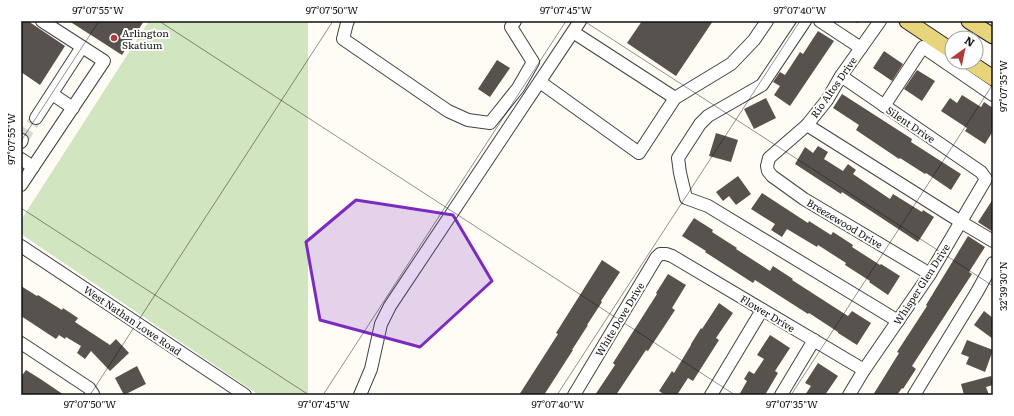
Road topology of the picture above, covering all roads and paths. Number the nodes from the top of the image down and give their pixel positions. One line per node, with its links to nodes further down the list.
1 (42, 21): 14 (street)
2 (348, 21): 10 (street)
3 (580, 21): 11 (street)
4 (767, 21): 22 (street)
5 (805, 21): 39 (street)
6 (820, 21): 15 (street)
7 (880, 21): 15 (street, Rio Altos Drive)
8 (907, 21): 13 (main road)
9 (969, 21): 12 (main road)
10 (513, 22)
11 (573, 32): 19 (street); 22 (street)
12 (993, 36)
13 (944, 46)
14 (82, 47): 20 (street); 24 (street)
15 (861, 48): 17 (street, Rio Altos Drive)
16 (981, 70): 18 (main road)
17 (841, 76): 23 (street, Silent Drive); 26 (street, Rio Altos Drive)
18 (993, 78)
19 (540, 82): 22 (street); 45 (street)
20 (52, 94): 24 (street); 25 (street)
21 (993, 95): 23 (street)
22 (675, 98)
23 (884, 106): 30 (street, Silent Drive)
24 (73, 108): 29 (street)
25 (36, 118)
26 (807, 125): 28 (street, Rio Altos Drive); 32 (street)
27 (21, 159): 29 (street)
28 (766, 166): 37 (street, Breezewood Drive)
29 (33, 167): 31 (street)
30 (981, 172): 32 (street, Whisper Glen Drive)
31 (21, 185)
32 (961, 222): 33 (street); 37 (street, Whisper Glen Drive)
33 (993, 240)
34 (21, 246): 44 (street, West Nathan Lowe Road)
35 (672, 256): 38 (street, Flower Drive); 46 (street, White Dove Drive)
36 (993, 263): 50 (street)
37 (930, 274): 39 (street, Whisper Glen Drive)
38 (762, 310): 40 (street, Flower Drive); 47 (street)
39 (898, 321): 42 (street, Whisper Glen Drive)
40 (814, 340): 42 (street, Flower Drive); 48 (street)
41 (21, 343): 43 (street)
42 (864, 370): 49 (street, Whisper Glen Drive)
43 (93, 394)
44 (245, 395)
45 (360, 395)
46 (574, 395)
47 (711, 395)
48 (781, 395)
49 (849, 395)
50 (914, 395)

